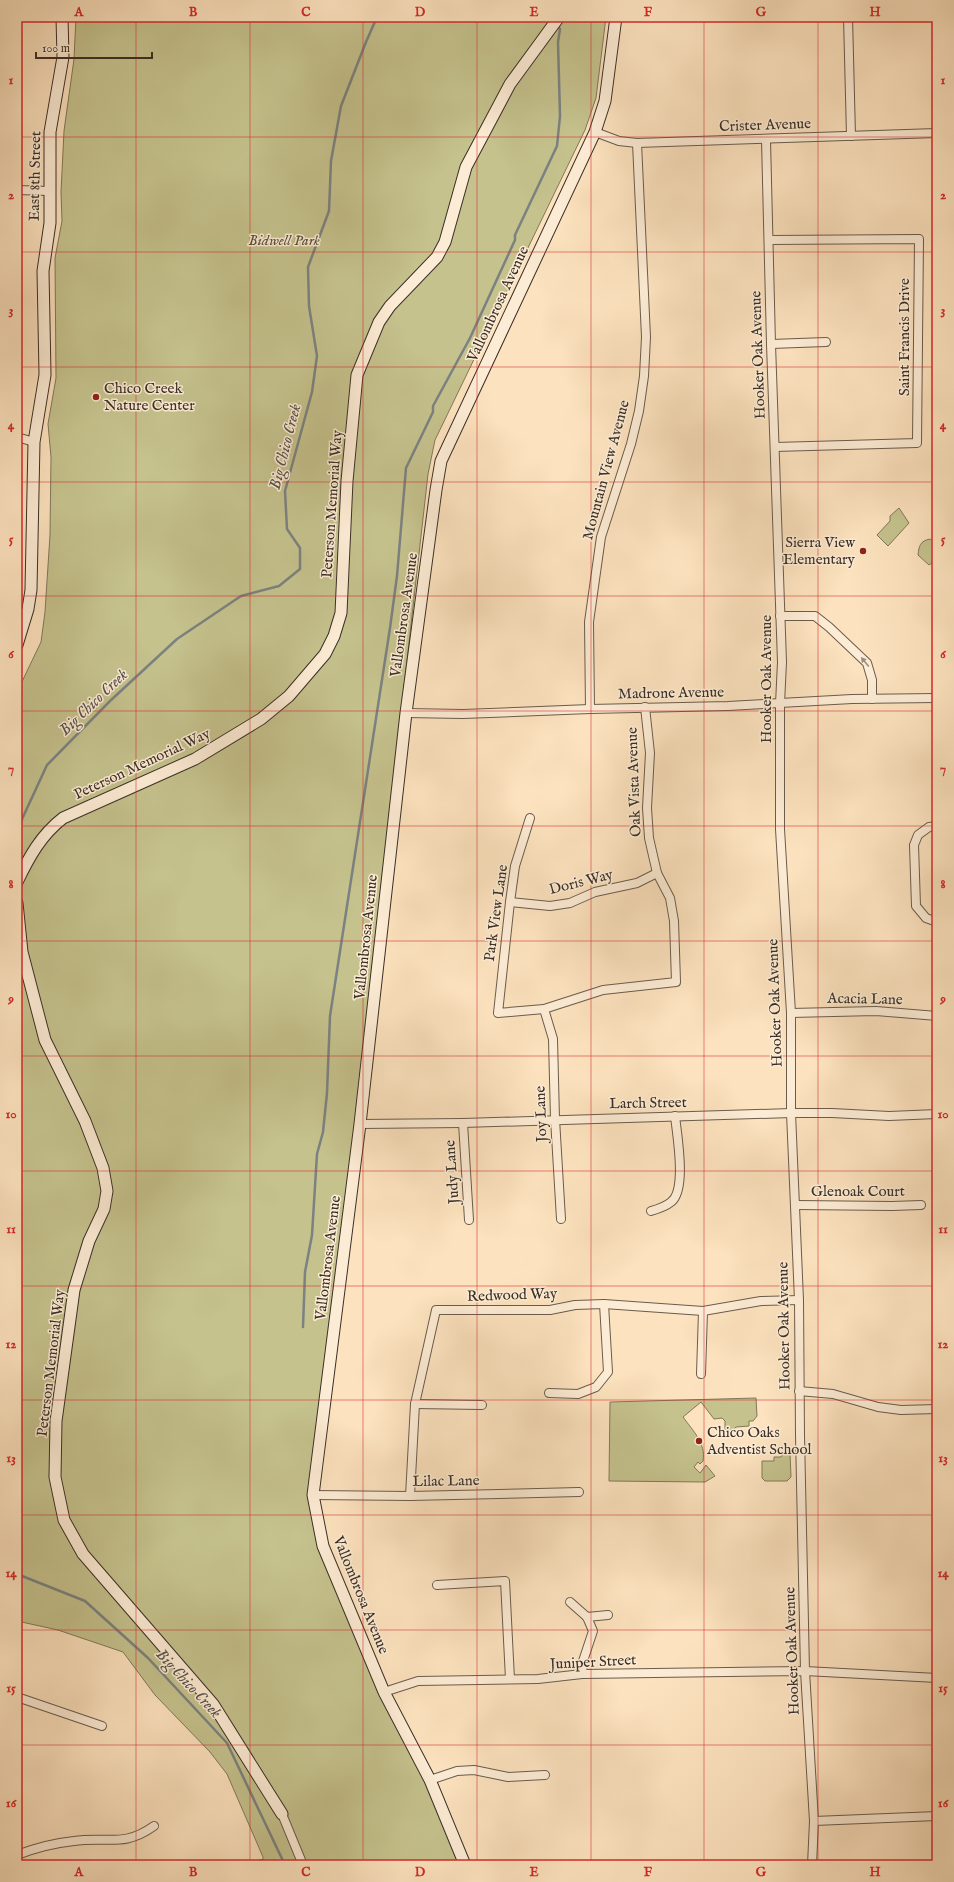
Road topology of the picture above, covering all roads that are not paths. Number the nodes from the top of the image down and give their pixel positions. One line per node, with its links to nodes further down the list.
1 (62, 17): 11 (street, East 8th Street)
2 (559, 17): 29 (street, Peterson Memorial Way)
3 (616, 17): 5 (street, Vallombrosa Avenue)
4 (848, 17): 7 (street)
5 (595, 132): 9 (street, Crister Avenue); 25 (street, Vallombrosa Avenue)
6 (937, 133): 7 (street, Crister Avenue)
7 (850, 136): 8 (street, Crister Avenue)
8 (766, 140): 9 (street, Crister Avenue); 12 (street, Hooker Oak Avenue)
9 (638, 143): 24 (street, Mountain View Avenue)
10 (17, 190): 11 (street)
11 (49, 191): 16 (street, East 8th Street)
12 (769, 240): 14 (street, Hooker Oak Avenue); 17 (street, Saint Francis Drive)
13 (826, 342): 14 (street)
14 (771, 344): 17 (street, Hooker Oak Avenue)
15 (17, 437): 16 (street)
16 (34, 442): 19 (street, East 8th Street)
17 (776, 447): 18 (street, Hooker Oak Avenue)
18 (780, 616): 21 (street, one-way to 18); 22 (street, Hooker Oak Avenue)
19 (17, 643)
20 (937, 698): 21 (street, Madrone Avenue)
21 (872, 699): 22 (street, Madrone Avenue)
22 (780, 704): 23 (street, Madrone Avenue); 35 (street, Hooker Oak Avenue)
23 (645, 708): 24 (street, Madrone Avenue); 28 (street, Oak Vista Avenue)
24 (590, 709): 25 (street, Madrone Avenue)
25 (406, 713): 42 (street, Vallombrosa Avenue)
26 (530, 818): 30 (street, Park View Lane)
27 (937, 826): 32 (street)
28 (657, 873): 30 (street, Doris Way); 33 (street, Oak Vista Avenue)
29 (17, 882)
30 (510, 902): 34 (street, Park View Lane)
31 (17, 904): 73 (street, Peterson Memorial Way)
32 (937, 922)
33 (544, 1009): 34 (street, Oak Vista Avenue); 40 (street, Joy Lane)
34 (498, 1013)
35 (792, 1013): 36 (street, Acacia Lane); 37 (street, Hooker Oak Avenue)
36 (937, 1016)
37 (791, 1113): 38 (street, Larch Street); 39 (street, Larch Street); 43 (street, Hooker Oak Avenue)
38 (937, 1114)
39 (675, 1116): 40 (street, Larch Street); 45 (street)
40 (555, 1119): 41 (street, Larch Street); 46 (street, Joy Lane)
41 (463, 1123): 42 (street, Larch Street); 47 (street, Judy Lane)
42 (360, 1124): 58 (street, Vallombrosa Avenue)
43 (796, 1205): 44 (street, Glenoak Court); 48 (street, Hooker Oak Avenue)
44 (921, 1205)
45 (651, 1211)
46 (561, 1219)
47 (469, 1220)
48 (799, 1300): 50 (street, Redwood Way); 52 (street, Hooker Oak Avenue)
49 (604, 1304): 50 (street, Redwood Way); 53 (street); 54 (street, Redwood Way)
50 (703, 1311): 51 (street)
51 (700, 1374)
52 (799, 1391): 56 (street); 64 (street, Hooker Oak Avenue)
53 (549, 1393)
54 (415, 1404): 55 (street); 59 (street, Redwood Way)
55 (482, 1405)
56 (937, 1409)
57 (579, 1492): 59 (street, Lilac Lane)
58 (313, 1495): 59 (street, Lilac Lane); 68 (street, Vallombrosa Avenue)
59 (410, 1496)
60 (437, 1585): 67 (street)
61 (570, 1602): 63 (street)
62 (608, 1615): 63 (street)
63 (587, 1617): 65 (street)
64 (805, 1671): 65 (street, Juniper Street); 66 (street, Juniper Street); 75 (street, Hooker Oak Avenue)
65 (582, 1674): 67 (street, Juniper Street)
66 (937, 1678)
67 (510, 1679): 68 (street, Juniper Street)
68 (384, 1692): 72 (street, Vallombrosa Avenue)
69 (17, 1697): 70 (street)
70 (102, 1726)
71 (545, 1775): 72 (street)
72 (430, 1780): 79 (street, Vallombrosa Avenue)
73 (282, 1814): 78 (street, Peterson Memorial Way)
74 (937, 1816): 75 (street)
75 (814, 1821): 80 (street, Hooker Oak Avenue)
76 (154, 1826): 77 (street)
77 (17, 1855)
78 (303, 1865)
79 (465, 1865)
80 (812, 1865)

